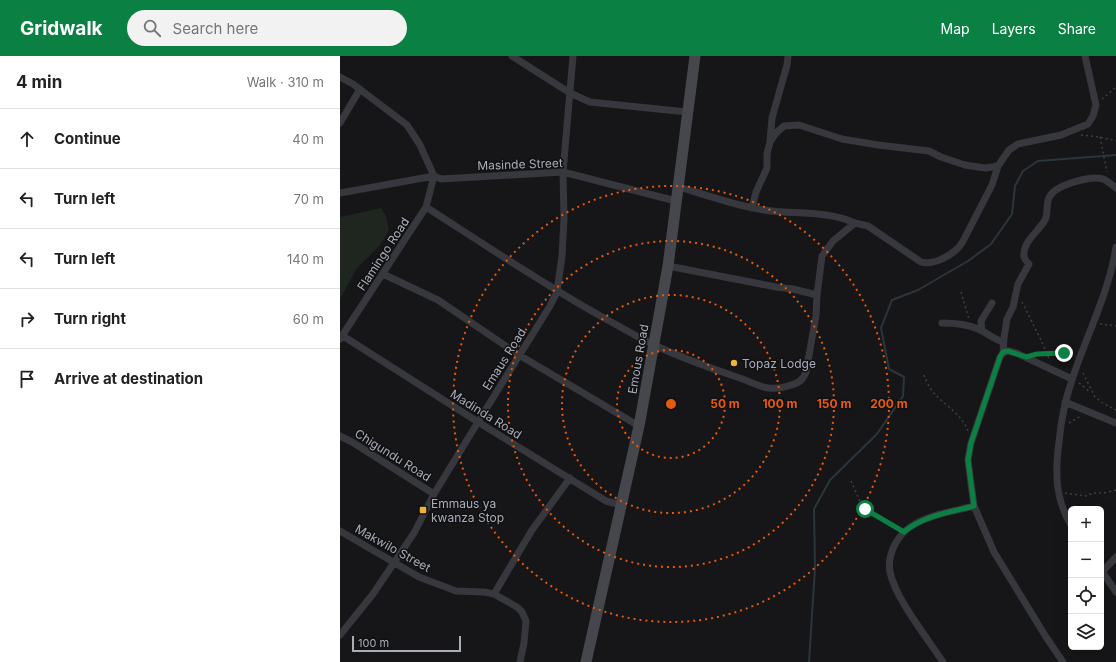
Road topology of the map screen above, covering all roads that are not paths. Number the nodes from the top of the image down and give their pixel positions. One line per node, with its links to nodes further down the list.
1 (512, 56): 8 (street)
2 (695, 56): 9 (street, Emous Road)
3 (788, 56): 11 (street)
4 (1085, 56): 12 (street)
5 (574, 57): 8 (street, Emaus Road)
6 (340, 77): 7 (street)
7 (360, 89): 10 (street); 14 (street)
8 (570, 93): 9 (street); 13 (street, Emaus Road)
9 (687, 112): 15 (street, Emous Road)
10 (340, 123)
11 (770, 142): 12 (street); 20 (street)
12 (998, 166): 21 (street)
13 (562, 172): 14 (street, Masinde Street); 18 (street, Masinde Street); 25 (street, Emaus Road)
14 (434, 176): 17 (street, Masinde Street); 19 (street, Flamingo Road)
15 (679, 187): 18 (street, Emous Road); 20 (street)
16 (1116, 188): 31 (street)
17 (340, 193)
18 (676, 201): 23 (street, Emous Road)
19 (426, 207): 24 (street, Flamingo Road); 25 (street)
20 (752, 208): 21 (street)
21 (855, 223): 26 (street)
22 (1116, 247): 35 (street)
23 (668, 266): 26 (street); 32 (street, Emous Road)
24 (383, 274): 30 (street, Flamingo Road); 34 (street)
25 (557, 292): 32 (street); 34 (street, Emaus Road)
26 (817, 295): 32 (street)
27 (992, 303): 29 (street)
28 (942, 323): 29 (street)
29 (982, 331): 31 (street)
30 (341, 337): 37 (street, Madinda Road)
31 (1003, 342): 33 (street)
32 (653, 345): 39 (street, Emous Road)
33 (1003, 352): 35 (street); 44 (street)
34 (519, 355): 37 (street, Emaus Road); 39 (street)
35 (1072, 379): 36 (street)
36 (1065, 402): 38 (street); 45 (street)
37 (478, 422): 41 (street, Madinda Road); 42 (street, Emaus Road)
38 (1116, 423)
39 (639, 426): 43 (street, Emous Road)
40 (340, 436): 42 (street, Chigundu Road)
41 (570, 478): 43 (street, Madinda Road); 52 (street)
42 (434, 494): 48 (street, Emaus Road)
43 (621, 505): 55 (street, Emous Road)
44 (974, 506): 56 (street); 57 (street)
45 (1068, 519)
46 (340, 531): 48 (street, Makwilo Street)
47 (1116, 557): 49 (street)
48 (394, 563): 52 (street, Makwilo Street); 53 (street, Emaus Road)
49 (1104, 569)
50 (1104, 574): 51 (street)
51 (1116, 592)
52 (494, 594): 54 (street, Makwilo Street)
53 (341, 633)
54 (520, 662)
55 (586, 662)
56 (943, 662)
57 (1063, 662)

